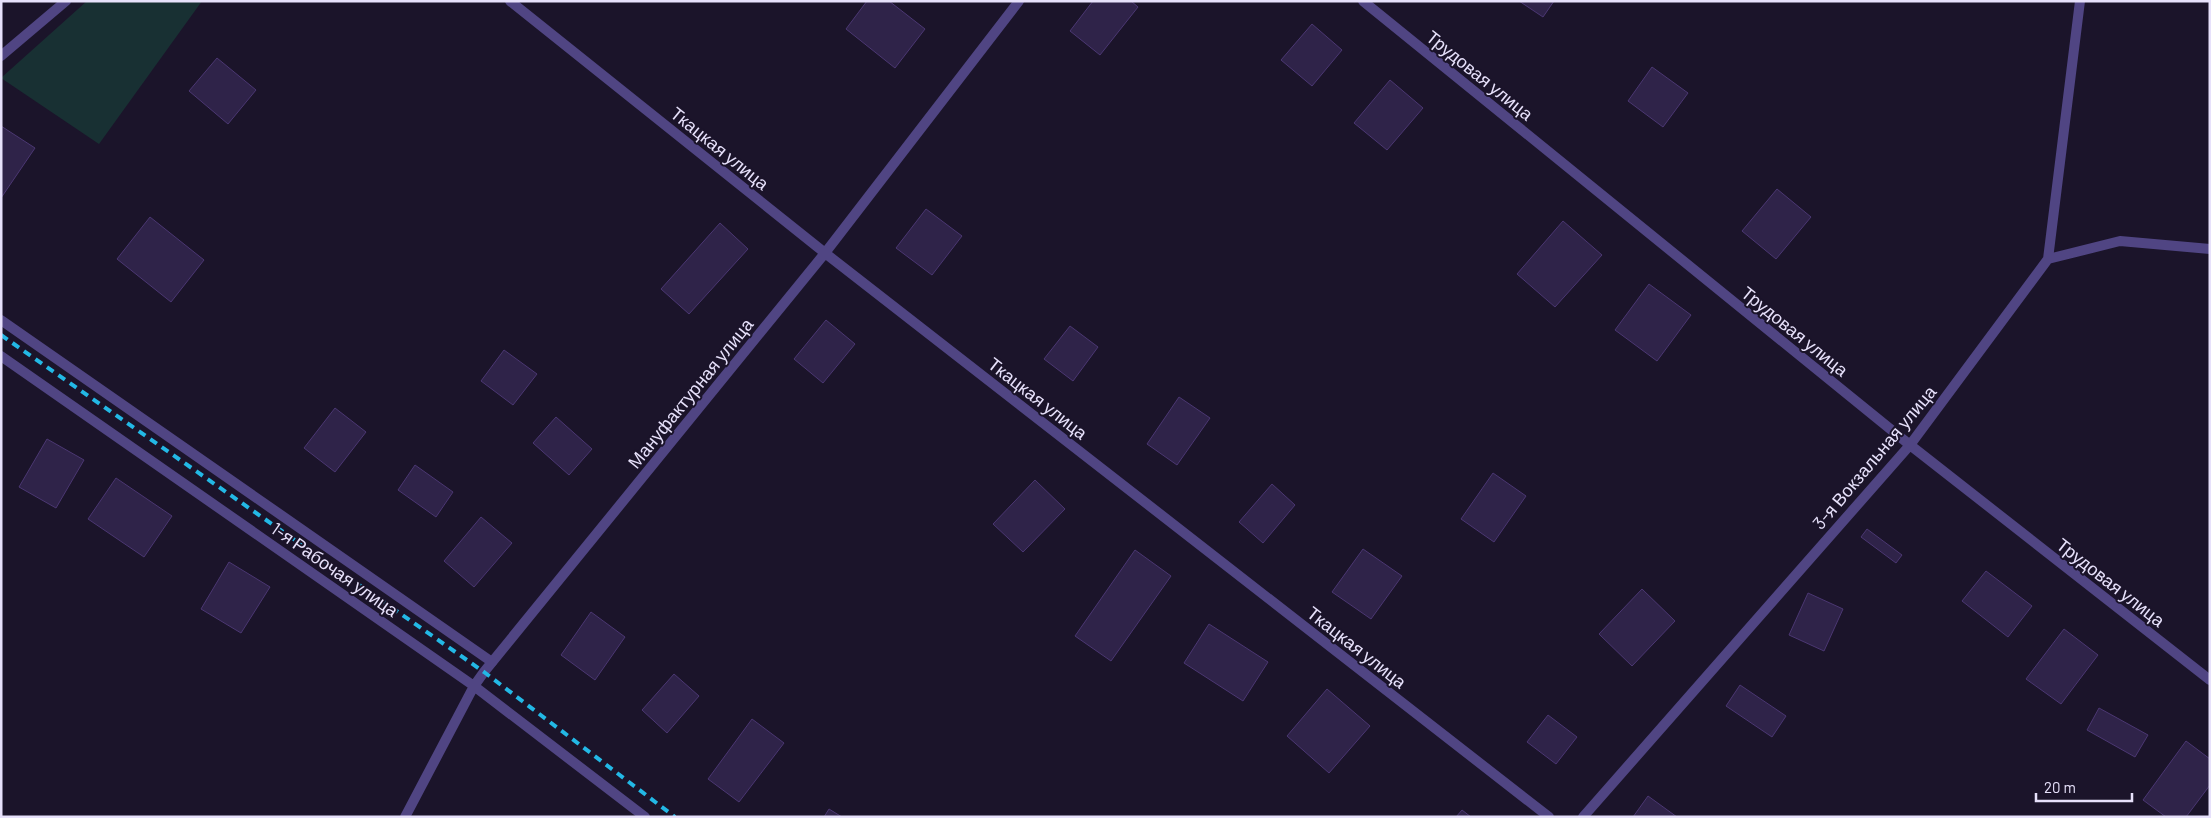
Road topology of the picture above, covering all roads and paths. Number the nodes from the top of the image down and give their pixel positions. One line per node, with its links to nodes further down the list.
1 (66, 1): 6 (street)
2 (510, 1): 8 (street, Ткацкая улица)
3 (1019, 1): 8 (street, Мануфактурная улица)
4 (1363, 1): 12 (street, Трудовая улица)
5 (2080, 1): 9 (street, 3-я Вокзальная улица)
6 (1, 56)
7 (2210, 249): 9 (street)
8 (825, 253): 13 (street, Мануфактурная улица); 18 (street, Ткацкая улица)
9 (2048, 259): 12 (street, 3-я Вокзальная улица)
10 (1, 320): 13 (street)
11 (1, 356): 15 (street, 1-я Рабочая улица)
12 (1910, 445): 14 (street, Трудовая улица); 19 (street, 3-я Вокзальная улица)
13 (492, 662): 15 (street, Мануфактурная улица)
14 (2210, 680)
15 (474, 686): 16 (street, Мануфактурная улица); 17 (street, 1-я Рабочая улица)
16 (405, 817)
17 (646, 817)
18 (1549, 817)
19 (1583, 817)

